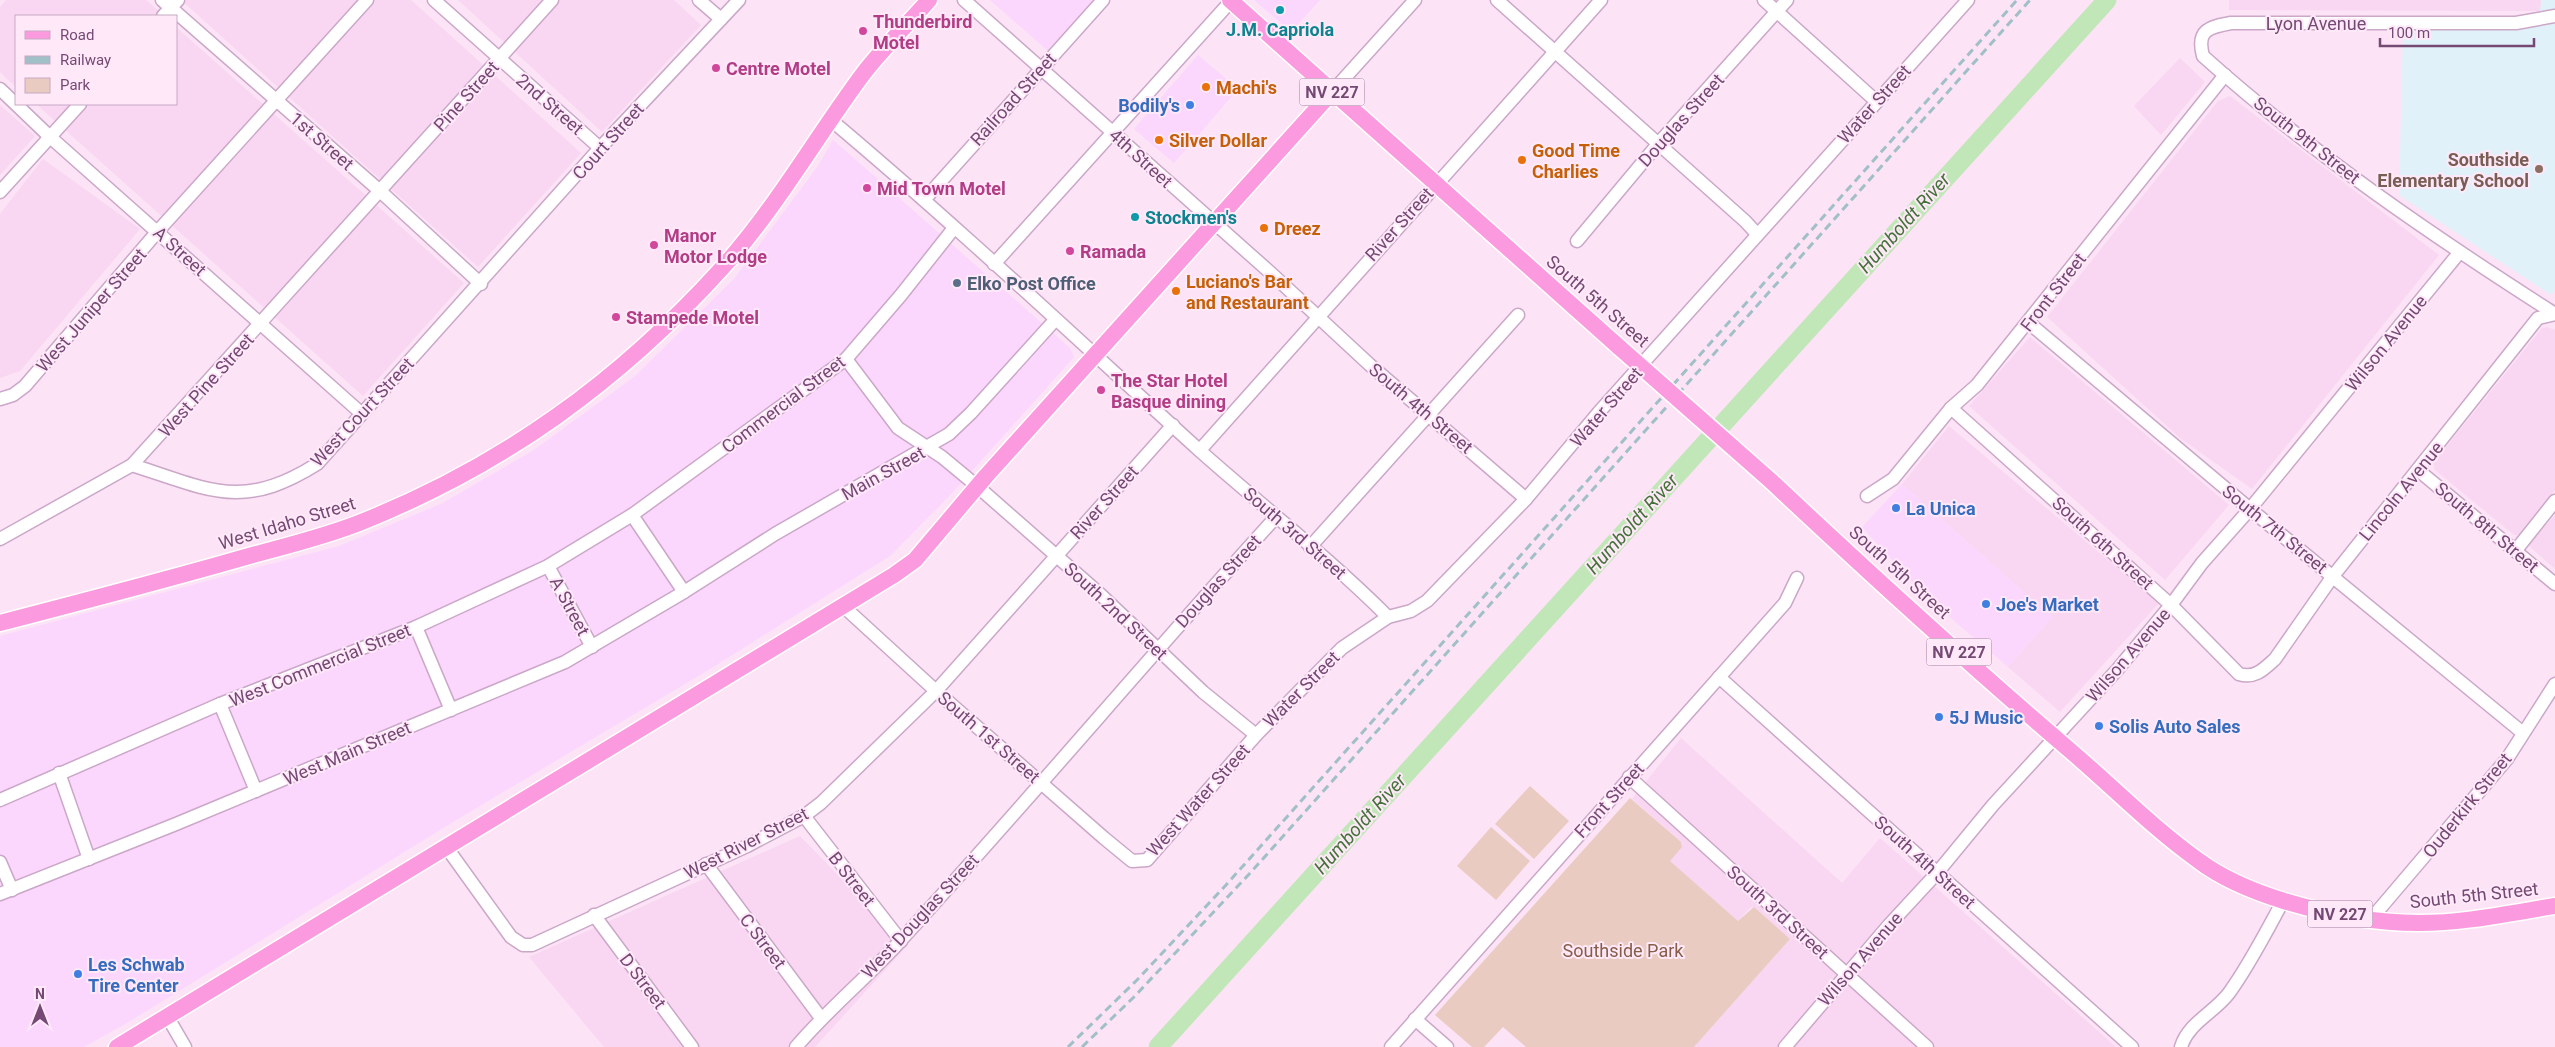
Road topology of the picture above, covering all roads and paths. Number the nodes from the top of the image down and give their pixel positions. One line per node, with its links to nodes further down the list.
1 (367, 0): 28 (street, West Juniper Street)
2 (434, 0): 22 (street, 2nd Street)
3 (552, 0): 22 (street, Pine Street)
4 (699, 0): 19 (street)
5 (739, 0): 19 (street, Court Street)
6 (929, 0): 32 (main road, West Idaho Street)
7 (964, 0): 23 (street, 4th Street)
8 (1103, 0): 23 (street, Railroad Street)
9 (1231, 0): 26 (main road, NV 227); 33 (street)
10 (1415, 0): 26 (street)
11 (1497, 0): 21 (street)
12 (1601, 0): 21 (street, River Street)
13 (1764, 0): 17 (street)
14 (1787, 0): 17 (street, Douglas Street)
15 (1968, 0): 27 (street, Water Street)
16 (168, 6): 28 (street, 1st Street)
17 (1777, 12): 27 (street); 35 (street, Douglas Street)
18 (2555, 16): 20 (street, Lyon Avenue)
19 (721, 19): 36 (street, Court Street)
20 (2201, 38): 24 (street, South 9th Street)
21 (1554, 52): 35 (street); 37 (street, River Street)
22 (499, 59): 36 (street, 2nd Street); 38 (street, Pine Street)
23 (1040, 68): 33 (street, 4th Street); 40 (street, Railroad Street)
24 (2225, 75): 46 (street, South 9th Street); 54 (street, Front Street)
25 (0, 89): 29 (street, A Street)
26 (1332, 92): 37 (main road, NV 227); 41 (main road)
27 (1876, 101): 44 (street, Water Street)
28 (276, 102): 38 (street, 1st Street); 43 (street, West Juniper Street)
29 (15, 103)
30 (17, 105): 34 (street, A Street)
31 (79, 105): 34 (street)
32 (831, 120): 40 (street, South 3rd Street); 85 (main road, West Idaho Street)
33 (1113, 133): 41 (street, 4th Street); 47 (street)
34 (49, 136): 39 (street); 43 (street, A Street)
35 (1658, 144): 44 (street); 45 (street, Douglas Street)
36 (600, 148): 48 (street, Court Street)
37 (1435, 184): 50 (street, River Street); 97 (main road, South 5th Street / NV 227, bridge)
38 (380, 191): 48 (street, 1st Street); 53 (street, West Pine Street)
39 (0, 192)
40 (924, 200): 42 (street, South 3rd Street)
41 (1214, 223): 50 (street, 4th Street); 55 (main road)
42 (954, 228): 47 (street, South 3rd Street); 56 (street, Commercial Street)
43 (158, 231): 53 (street, A Street); 57 (street, West Juniper Street)
44 (1757, 234): 68 (street, Water Street)
45 (1576, 241)
46 (2459, 253): 49 (street, South 9th Street); 70 (street, Wilson Avenue)
47 (994, 264): 52 (street, South 3rd Street)
48 (481, 284): 59 (street, West Court Street)
49 (2555, 314): 65 (street, Lincoln Avenue)
50 (1318, 315): 60 (street, South 4th Street); 63 (street, River Street)
51 (1518, 315): 60 (street)
52 (1055, 320): 55 (street, South 3rd Street); 62 (street, Main Street)
53 (261, 322): 59 (street, A Street); 64 (street, West Pine Street)
54 (2030, 323): 58 (street, Front Street); 70 (street, South 7th Street)
55 (1095, 356): 61 (street, South 3rd Street); 66 (main road)
56 (846, 359): 62 (street); 71 (street, Commercial Street)
57 (0, 399)
58 (1952, 408): 67 (street, Front Street); 82 (street, South 6th Street)
59 (361, 413): 64 (street, West Court Street)
60 (1428, 416): 68 (street, South 4th Street); 74 (street)
61 (1173, 425): 63 (street, South 3rd Street); 76 (street, River Street)
62 (929, 448): 66 (street); 81 (street, Main Street)
63 (1200, 450): 72 (street, South 3rd Street)
64 (132, 465): 73 (street, West Pine Street)
65 (2418, 470): 75 (street, South 8th Street); 78 (street, Lincoln Avenue)
66 (978, 486): 76 (street, South 2nd Street); 83 (main road)
67 (1867, 496)
68 (1526, 499): 84 (street, Water Street)
69 (2555, 501): 75 (street)
70 (2250, 509): 78 (street, South 7th Street); 82 (street, Wilson Avenue)
71 (632, 515): 77 (street, West Commercial Street); 81 (street)
72 (1276, 517): 74 (street, South 3rd Street); 88 (street, Douglas Street)
73 (0, 539)
74 (1310, 547): 84 (street, South 3rd Street)
75 (2516, 550): 80 (street, South 8th Street)
76 (1056, 555): 88 (street, South 2nd Street); 92 (street, River Street)
77 (548, 566): 86 (street, West Commercial Street); 87 (street, A Street)
78 (2333, 576): 89 (street, Lincoln Avenue); 95 (street, South 7th Street)
79 (1797, 578): 90 (street, Front Street)
80 (2555, 584)
81 (684, 592): 87 (street, West Main Street)
82 (2171, 605): 89 (street, South 6th Street); 97 (street, Wilson Avenue)
83 (843, 606): 92 (street, South 1st Street); 104 (main road)
84 (1388, 617): 96 (street, Water Street)
85 (0, 623)
86 (416, 627): 93 (street, West Commercial Street); 94 (street)
87 (592, 647): 94 (street, West Main Street)
88 (1156, 649): 96 (street, South 2nd Street); 100 (street, Douglas Street)
89 (2253, 675)
90 (1719, 677): 99 (street, Front Street); 109 (street, South 4th Street)
91 (2555, 684): 95 (street, Ouderkirk Street)
92 (936, 692): 100 (street, South 1st Street); 103 (street, West River Street)
93 (220, 704): 98 (street, West Commercial Street); 101 (street)
94 (451, 710): 101 (street, West Main Street)
95 (2523, 733): 114 (street, Ouderkirk Street)
96 (1256, 735): 107 (street, West Water Street)
97 (2054, 738): 109 (street, Wilson Avenue); 111 (main road, South 5th Street / NV 227)
98 (59, 773): 102 (street, West Commercial Street); 105 (street)
99 (1629, 777): 116 (street, South 3rd Street); 119 (street, Front Street)
100 (1041, 782): 107 (street, South 1st Street); 115 (street, West Douglas Street)
101 (256, 791): 105 (street, West Main Street)
102 (0, 800)
103 (804, 816): 108 (street, West River Street); 115 (street, B Street)
104 (447, 848): 113 (street, West River Street); 117 (main road)
105 (89, 859): 110 (street, West Main Street)
106 (0, 862): 110 (street)
107 (1138, 862)
108 (706, 864): 113 (street, West River Street); 118 (street, C Street)
109 (1937, 873): 116 (street, Wilson Avenue); 128 (street, South 4th Street)
110 (6, 892)
111 (2283, 901): 114 (main road, South 5th Street / NV 227); 129 (street)
112 (2555, 906): 114 (main road, South 5th Street / NV 227)
113 (594, 915): 122 (street, D Street)
114 (2371, 919)
115 (901, 941): 118 (street, West Douglas Street)
116 (1847, 974): 126 (street, Wilson Avenue); 127 (street, South 3rd Street)
117 (167, 1016): 120 (main road); 121 (street)
118 (820, 1018): 123 (street, West Douglas Street)
119 (1415, 1019): 124 (street, Front Street); 125 (street)
120 (117, 1047)
121 (184, 1047)
122 (692, 1047)
123 (796, 1047)
124 (1391, 1047)
125 (1447, 1047)
126 (1785, 1047)
127 (1927, 1047)
128 (2132, 1047)
129 (2181, 1047)

